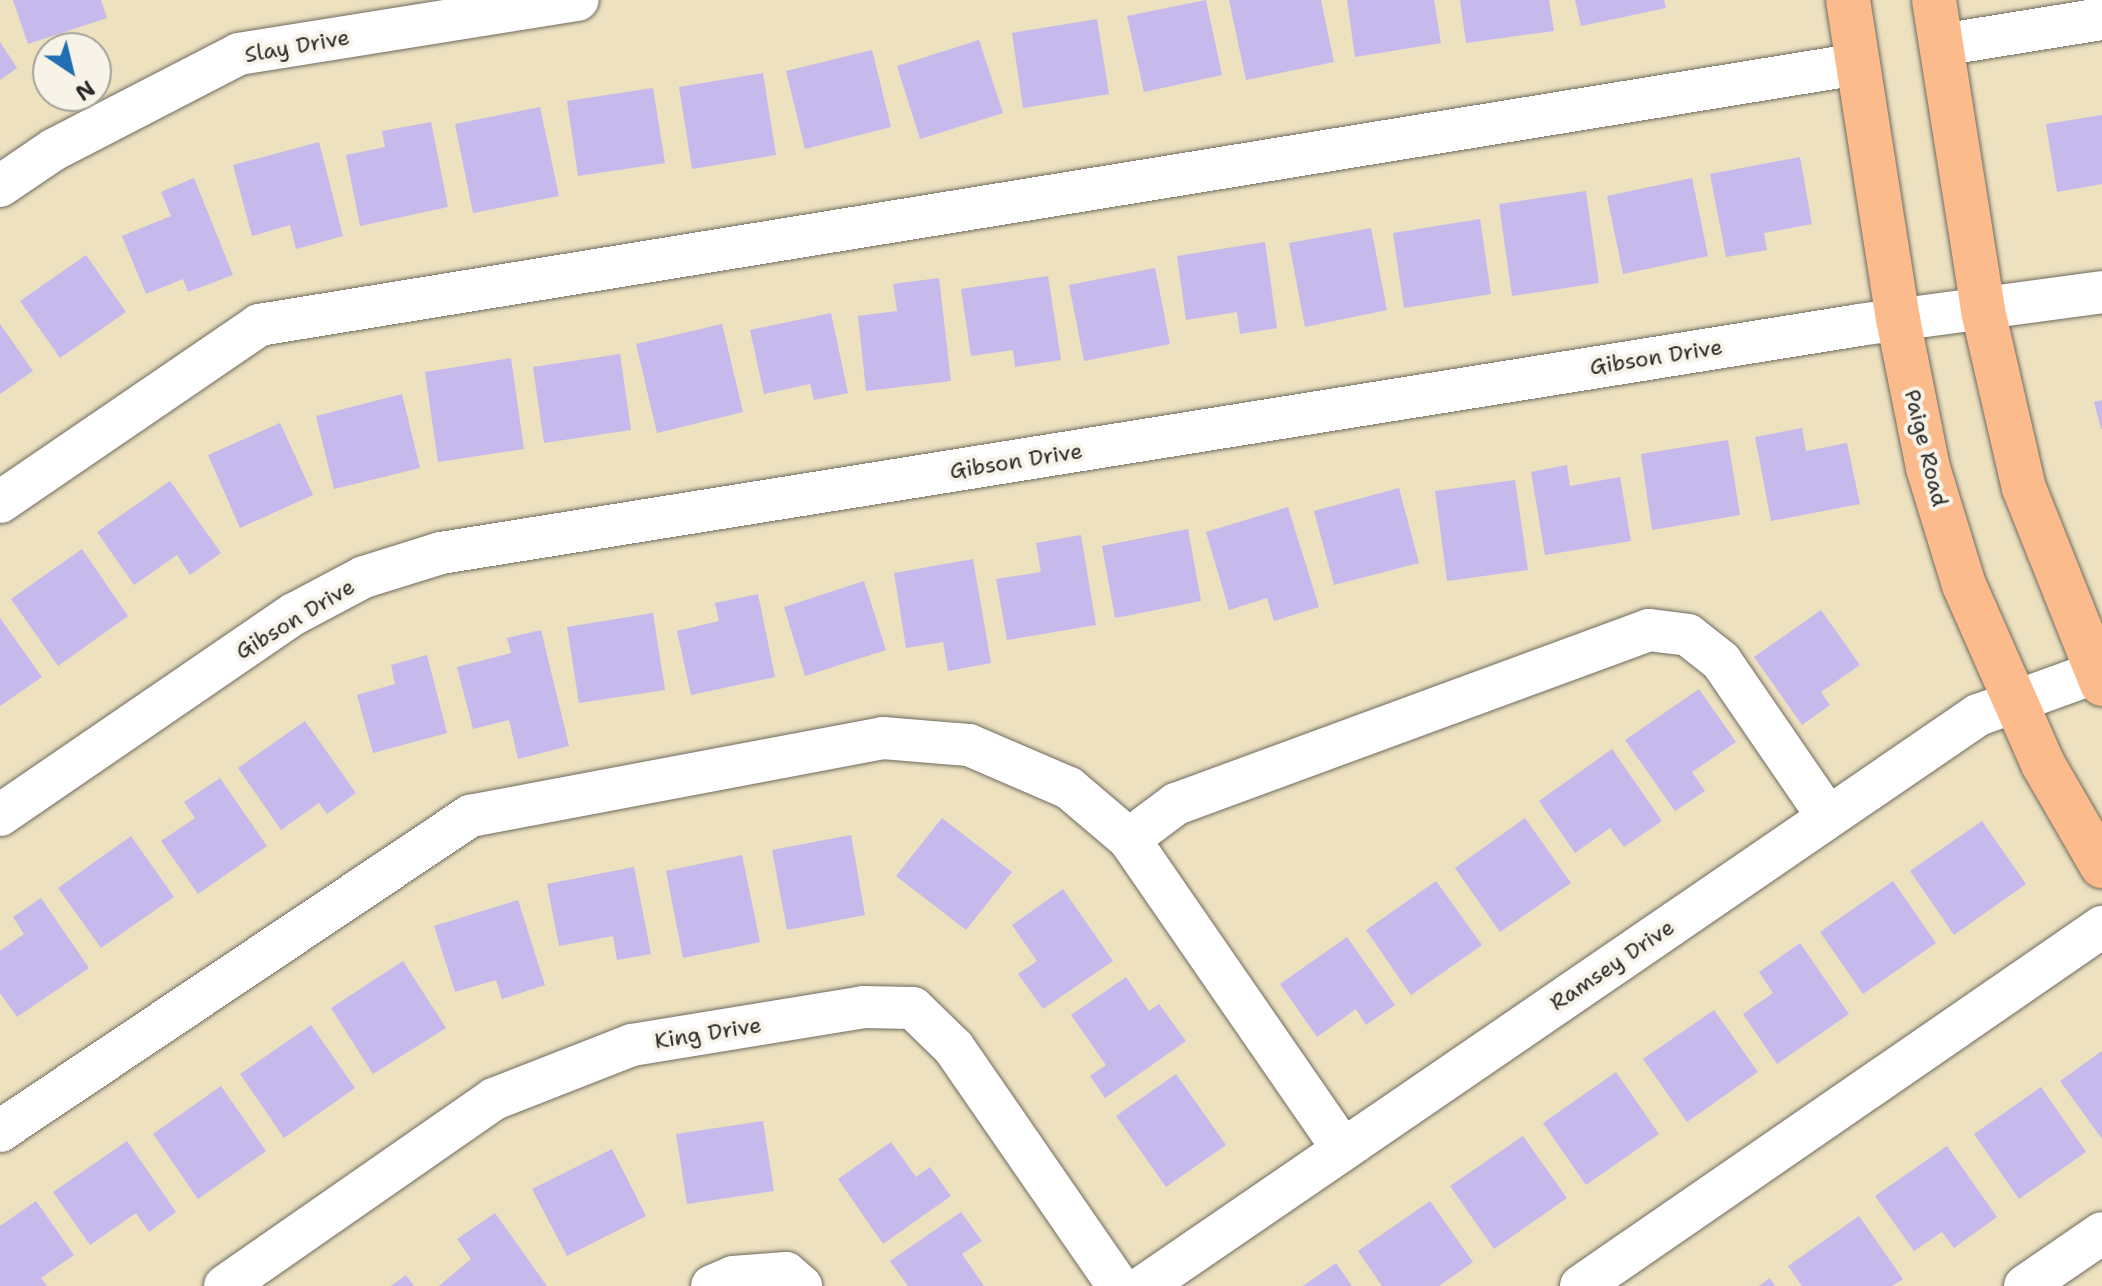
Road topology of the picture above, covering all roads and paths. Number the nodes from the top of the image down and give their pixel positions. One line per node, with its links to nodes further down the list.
1 (578, 0): 7 (street, Slay Drive)
2 (1848, 0): 6 (main road, Paige Road)
3 (1934, 0): 5 (main road)
4 (2102, 19): 5 (street)
5 (1941, 45): 9 (main road)
6 (1858, 64): 10 (main road, Paige Road); 11 (street)
7 (0, 186)
8 (2102, 292): 9 (street, Gibson Drive)
9 (1983, 311): 10 (street, Gibson Drive); 12 (main road)
10 (1898, 319): 13 (main road, Paige Road); 14 (street, Gibson Drive)
11 (0, 502)
12 (2100, 675): 13 (street, Ramsey Drive)
13 (2015, 698): 15 (street, Ramsey Drive); 17 (main road, Paige Road)
14 (0, 815)
15 (1828, 817): 16 (street); 20 (street, Ramsey Drive)
16 (1129, 839): 19 (street); 20 (street)
17 (2102, 866)
18 (2102, 927): 27 (street)
19 (0, 1131)
20 (1343, 1149): 26 (street, Ramsey Drive)
21 (2102, 1233): 28 (street)
22 (225, 1286): 25 (street, King Drive)
23 (712, 1286): 24 (street)
24 (801, 1286)
25 (1118, 1286)
26 (1144, 1286)
27 (1581, 1286)
28 (2025, 1286)

